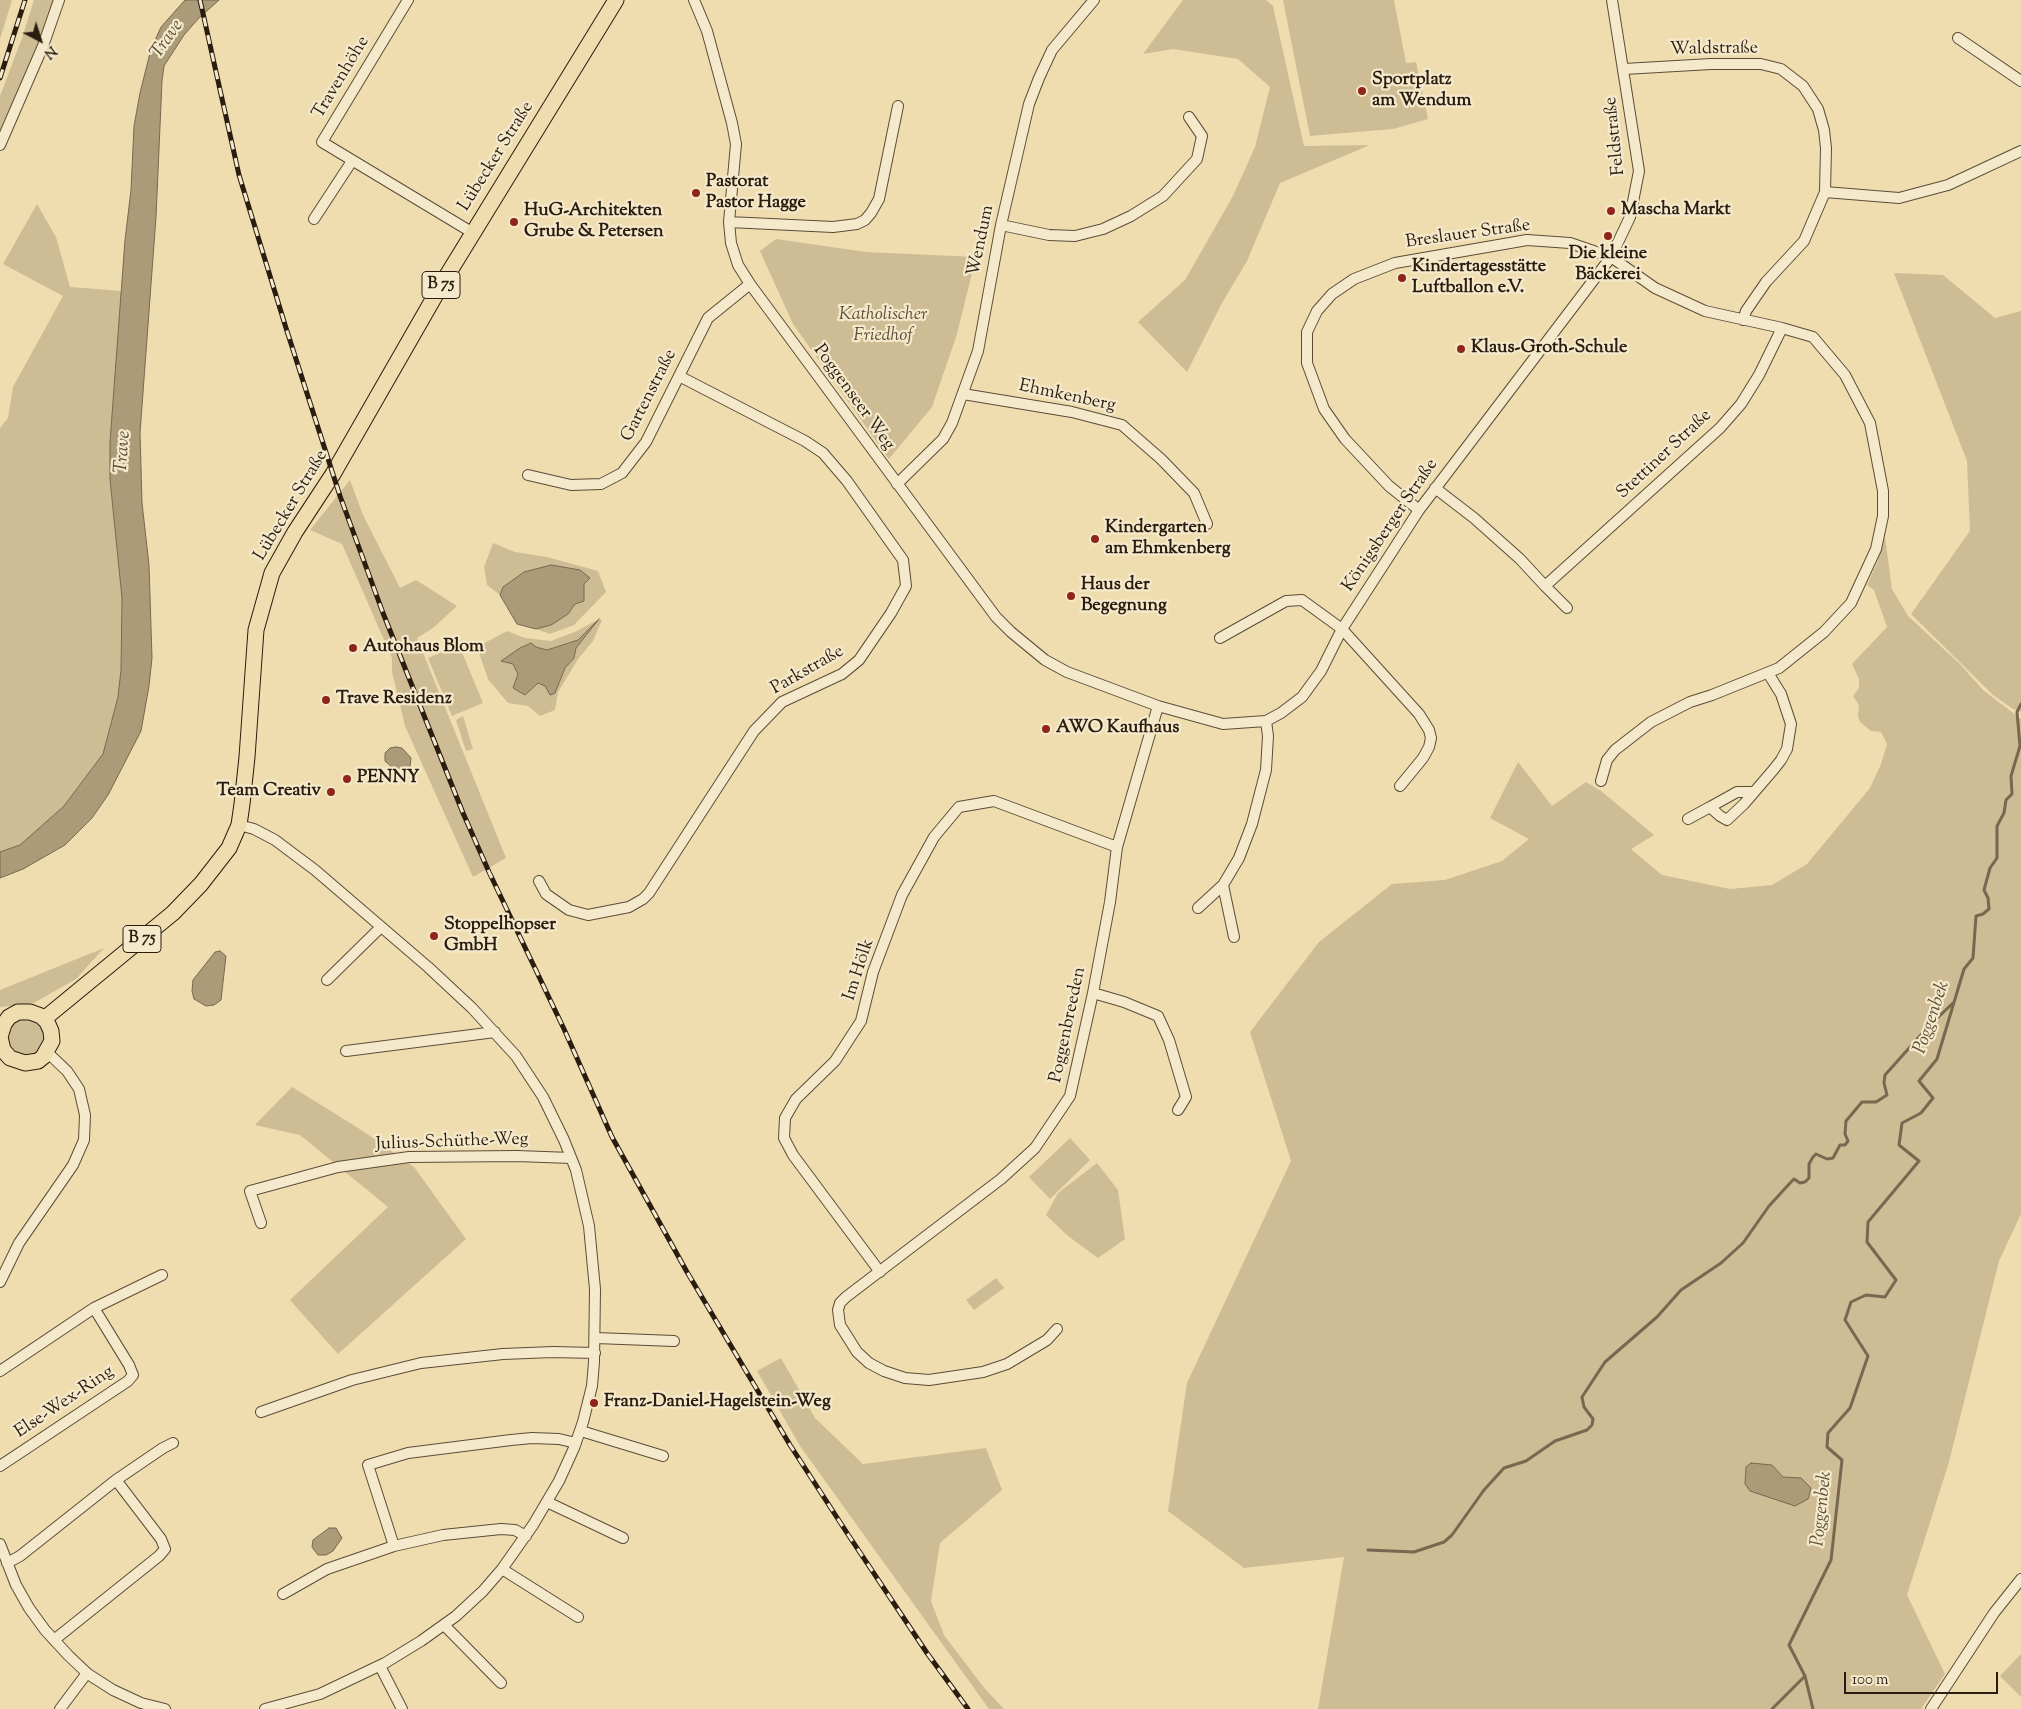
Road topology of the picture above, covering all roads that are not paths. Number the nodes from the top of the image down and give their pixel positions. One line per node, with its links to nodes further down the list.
1 (59, 0): 12 (street)
2 (408, 0): 14 (street, Travenhöhe)
3 (616, 0): 19 (main road, Lübecker Straße / B 75)
4 (694, 0): 17 (street, Poggenseer Weg)
5 (1094, 0): 18 (street, Wendum)
6 (1612, 0): 8 (street, Feldstraße)
7 (1958, 38): 9 (street)
8 (1624, 69): 15 (street, Waldstraße); 20 (street, Feldstraße)
9 (2021, 81)
10 (898, 106): 17 (street)
11 (1189, 117): 18 (street)
12 (0, 145)
13 (2021, 151): 15 (street)
14 (352, 160): 16 (street); 19 (street, Travenhöhe)
15 (1825, 192): 22 (street, Waldstraße)
16 (314, 219)
17 (729, 222): 21 (street, Poggenseer Weg)
18 (1001, 225): 25 (street, Wendum)
19 (472, 233): 43 (main road, Lübecker Straße / B 75)
20 (1611, 257): 22 (street); 28 (street, Königsberger Straße); 29 (street, Breslauer Straße)
21 (750, 284): 24 (street, Gartenstraße); 27 (street, Poggenseer Weg)
22 (1743, 320): 23 (street)
23 (1782, 328): 31 (street, Stettiner Straße); 35 (street)
24 (679, 376): 26 (street, Gartenstraße); 45 (street, Parkstraße)
25 (963, 394): 27 (street, Wendum); 30 (street, Ehmkenberg)
26 (528, 475)
27 (897, 484): 36 (street, Poggenseer Weg)
28 (1436, 488): 29 (street, Königsberger Straße); 31 (street)
29 (1419, 510): 33 (street, Königsberger Straße)
30 (1207, 524)
31 (1545, 586): 32 (street)
32 (1567, 608)
33 (1342, 629): 34 (street); 37 (street, Königsberger Straße); 39 (street)
34 (1220, 638)
35 (1768, 673): 38 (street); 40 (street)
36 (1158, 706): 37 (street, Königsberger Straße); 44 (street, Poggenbreeden)
37 (1266, 721): 46 (street)
38 (1601, 781)
39 (1400, 786)
40 (1753, 792): 41 (street); 41 (street)
41 (1710, 807): 42 (street)
42 (1688, 819)
43 (239, 825): 48 (street); 52 (main road, Lübecker Straße / B 75)
44 (1117, 847): 51 (street, Poggenbreeden); 60 (street, Im Hölk)
45 (539, 882)
46 (1223, 885): 47 (street); 49 (street)
47 (1198, 908)
48 (381, 927): 50 (street); 53 (street)
49 (1234, 937)
50 (327, 980)
51 (1093, 993): 57 (street); 60 (street, Poggenbreeden)
52 (44, 1019): 54 (main road); 56 (main road)
53 (495, 1032): 55 (street); 58 (street)
54 (1, 1045): 56 (main road)
55 (346, 1051)
56 (47, 1052): 62 (street)
57 (1178, 1110)
58 (571, 1158): 59 (street, Julius-Schüthe-Weg); 65 (street)
59 (261, 1224)
60 (880, 1272): 64 (street, Poggenbreeden)
61 (162, 1275): 63 (street)
62 (0, 1282)
63 (94, 1308): 68 (street); 74 (street, Else-Wex-Ring)
64 (1056, 1329)
65 (596, 1338): 66 (street); 67 (street)
66 (674, 1341)
67 (595, 1353): 69 (street); 70 (street)
68 (0, 1371)
69 (261, 1412)
70 (580, 1431): 72 (street); 73 (street)
71 (173, 1443): 75 (street)
72 (576, 1443): 76 (street); 80 (street)
73 (663, 1456)
74 (0, 1466)
75 (116, 1480): 81 (street); 87 (street)
76 (547, 1502): 77 (street); 78 (street)
77 (526, 1536): 80 (street); 82 (street)
78 (623, 1538)
79 (0, 1544): 81 (street)
80 (394, 1546): 84 (street)
81 (7, 1563): 87 (street)
82 (502, 1569): 85 (street); 86 (street)
83 (2021, 1579): 95 (street)
84 (283, 1594)
85 (578, 1618)
86 (444, 1625): 88 (street); 90 (street)
87 (54, 1640): 89 (street)
88 (380, 1666): 93 (street); 94 (street)
89 (87, 1673): 91 (street); 92 (street)
90 (501, 1683)
91 (60, 1709)
92 (165, 1709)
93 (265, 1709)
94 (402, 1709)
95 (1931, 1709)

